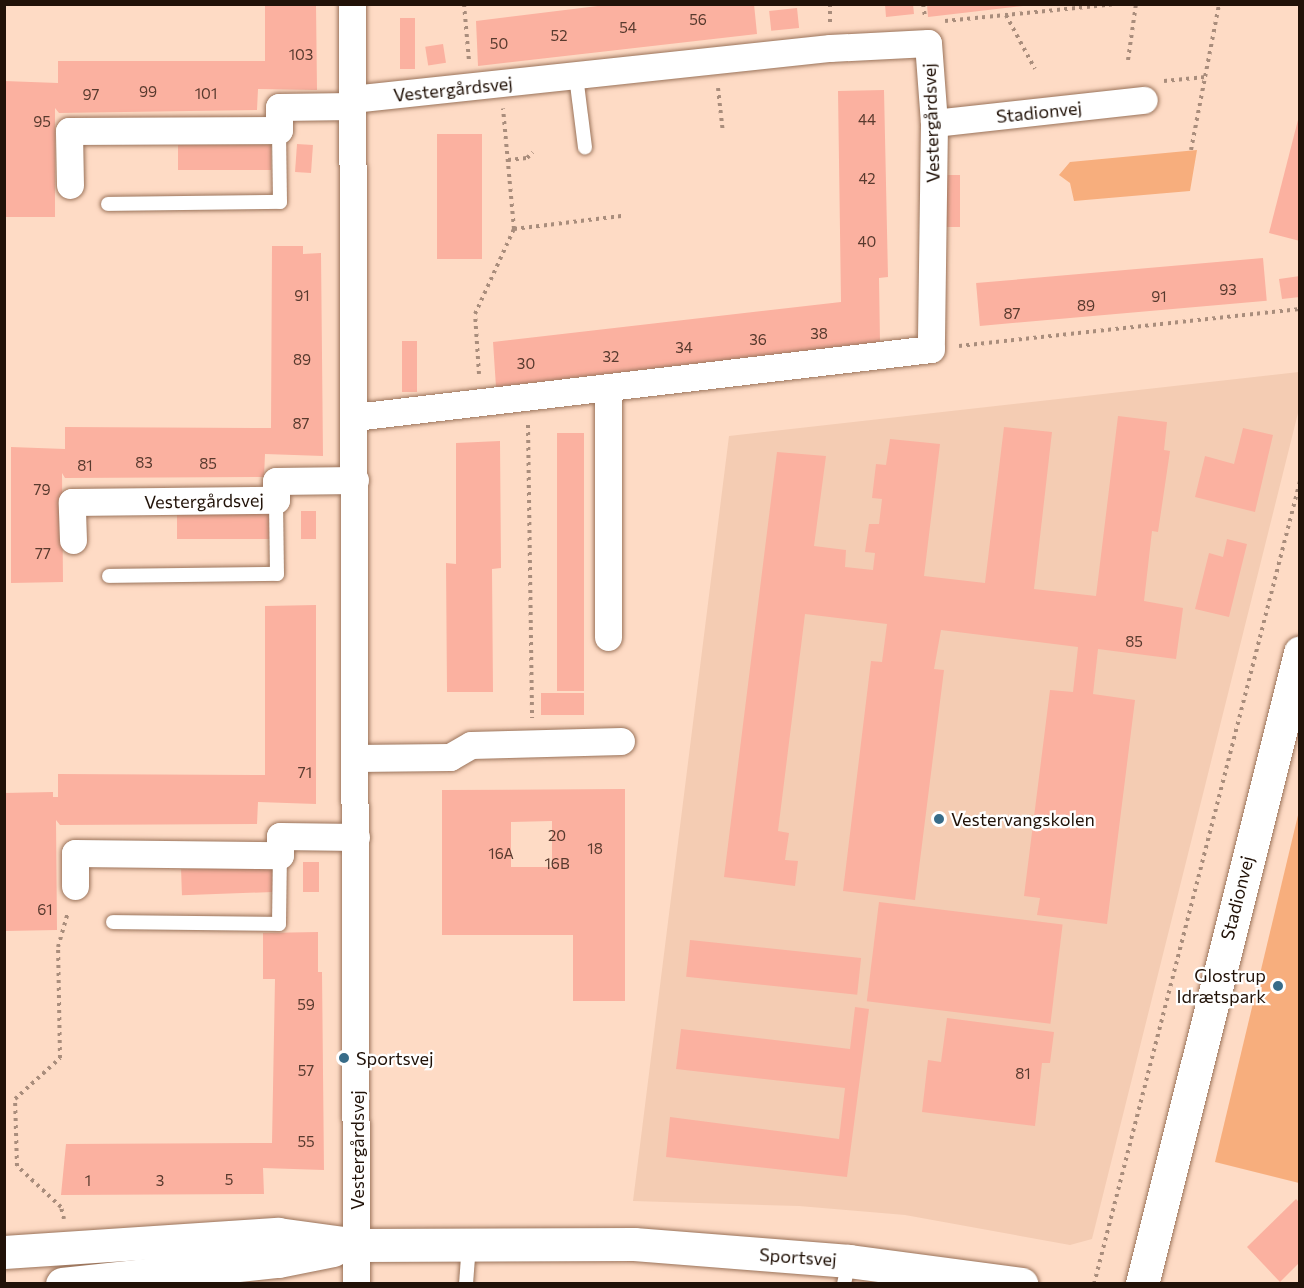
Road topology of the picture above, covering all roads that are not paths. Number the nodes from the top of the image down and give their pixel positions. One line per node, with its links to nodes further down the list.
1 (352, 4): 4 (street, Vestergårdsvej)
2 (576, 76): 4 (street, Vestergårdsvej); 5 (street, Vestergårdsvej); 7 (lane)
3 (1144, 100): 5 (street, Stadionvej)
4 (352, 103): 6 (street, Vestergårdsvej); 11 (street, Vestergårdsvej)
5 (934, 123): 10 (street, Vestergårdsvej)
6 (279, 130): 8 (street); 9 (lane)
7 (585, 147)
8 (70, 185)
9 (108, 204)
10 (608, 389): 11 (street); 16 (street)
11 (355, 417): 12 (street, Vestergårdsvej)
12 (355, 480): 13 (street, Vestergårdsvej); 19 (street, Vestergårdsvej)
13 (276, 500): 14 (street, Vestergårdsvej); 15 (lane)
14 (73, 540)
15 (109, 576)
16 (608, 637)
17 (1299, 652): 32 (street, Stadionvej)
18 (621, 741): 19 (street)
19 (356, 758): 20 (street, Vestergårdsvej)
20 (357, 837): 21 (street); 25 (street, Vestergårdsvej)
21 (280, 855): 22 (street); 23 (lane)
22 (75, 886)
23 (113, 922)
24 (469, 1243): 25 (street, Sportsvej); 27 (street, Sportsvej); 30 (lane)
25 (358, 1245): 26 (street, Sportsvej); 28 (street, Sportsvej); 29 (street, Vestergårdsvej)
26 (4, 1252)
27 (847, 1272): 31 (street, Sportsvej)
28 (62, 1284)
29 (356, 1284)
30 (466, 1284)
31 (1021, 1284)
32 (1142, 1284)

